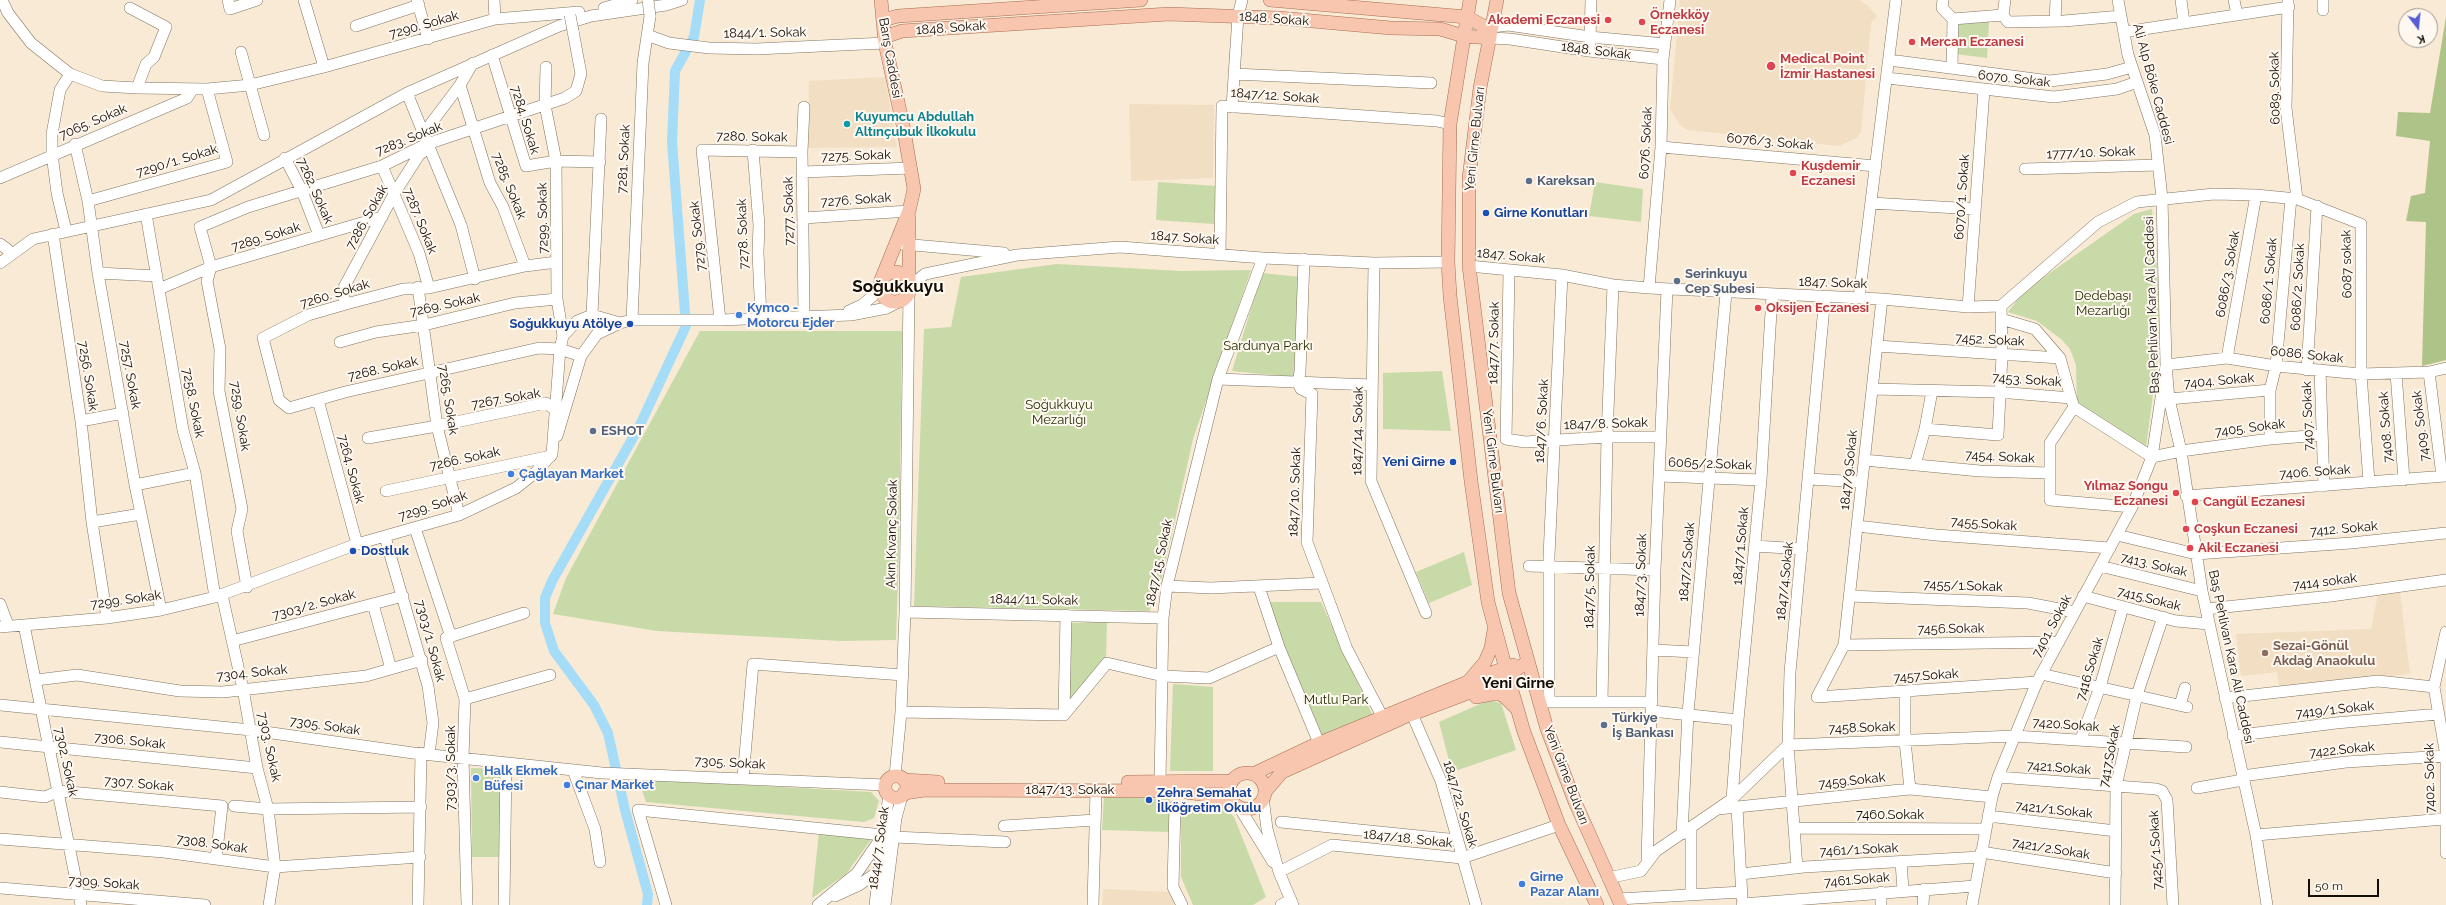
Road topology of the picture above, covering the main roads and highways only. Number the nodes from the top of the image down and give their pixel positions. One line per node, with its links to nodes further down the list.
1 (881, 0): 8 (main road, Barış Caddesi)
2 (1141, 0): 6 (main road, 1848. Sokak)
3 (1270, 0): 7 (main road, 1848. Sokak)
4 (1470, 0): 7 (main road, Yeni Girne Bulvarı)
5 (1497, 0): 9 (main road, Yeni Girne Bulvarı)
6 (1054, 3): 8 (main road, 1848. Sokak)
7 (1466, 17): 9 (main road, 1848. Sokak); 10 (main road, Yeni Girne Bulvarı)
8 (883, 20): 11 (main road, Barış Caddesi)
9 (1491, 33): 10 (main road, 1848. Sokak); 16 (main road, Yeni Girne Bulvarı)
10 (1464, 36): 11 (main road, 1848. Sokak); 15 (main road, Yeni Girne Bulvarı)
11 (885, 40): 12 (main road, Barış Caddesi)
12 (909, 211): 13 (main road); 14 (main road)
13 (880, 285): 14 (main road); 14 (main road)
14 (909, 286)
15 (1494, 623): 17 (main road, Yeni Girne Bulvarı); 18 (main road)
16 (1527, 662): 17 (main road); 25 (main road, Yeni Girne Bulvarı)
17 (1506, 672): 18 (main road); 19 (main road); 20 (main road, Yeni Girne Bulvarı)
18 (1468, 682): 21 (main road)
19 (1445, 702): 20 (main road); 23 (main road)
20 (1517, 708): 26 (main road, Yeni Girne Bulvarı)
21 (1253, 774): 22 (main road); 23 (main road)
22 (1232, 781): 24 (main road); 24 (main road, 1847/13. Sokak)
23 (1264, 795): 24 (main road)
24 (1237, 806)
25 (1619, 902)
26 (1597, 905)

